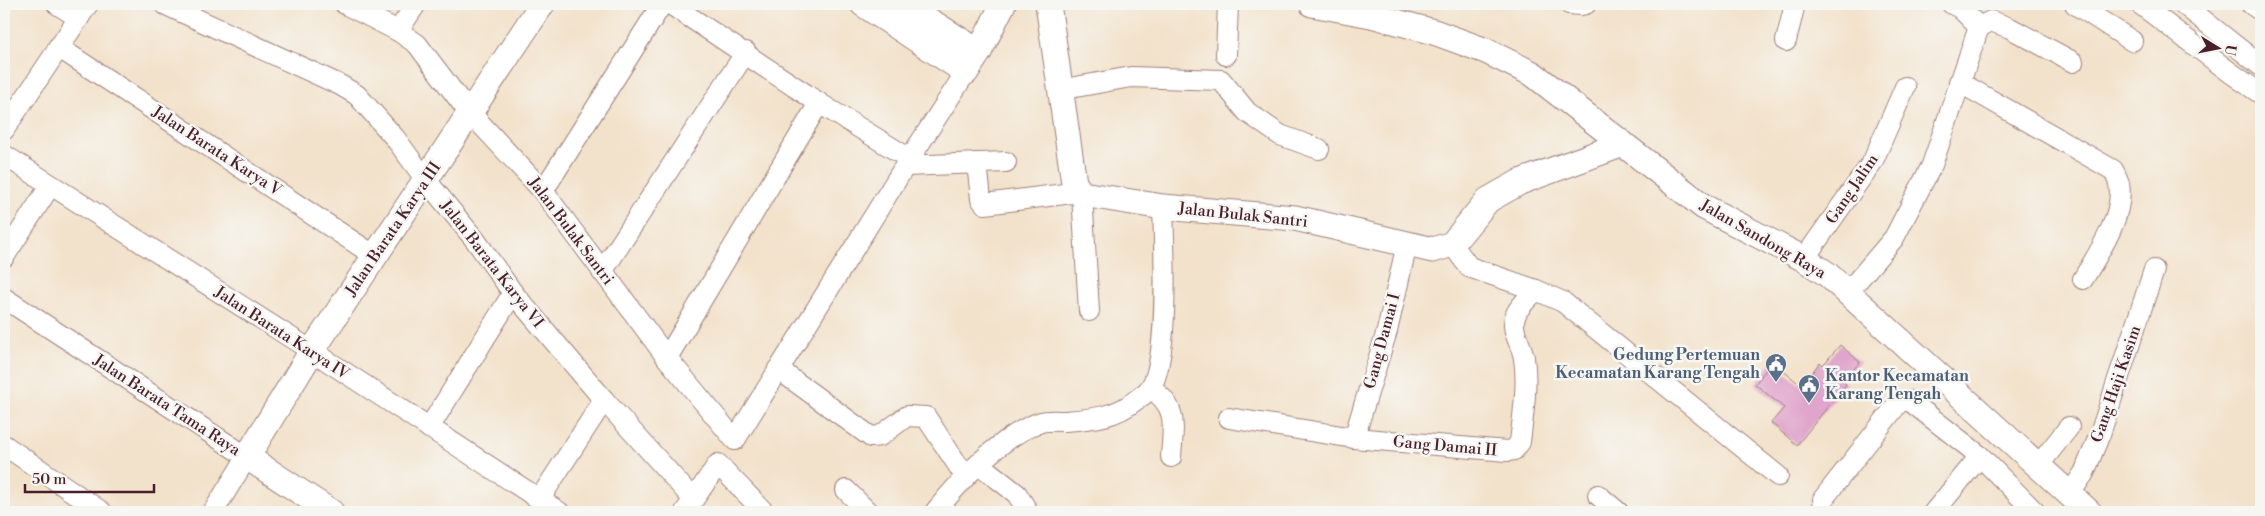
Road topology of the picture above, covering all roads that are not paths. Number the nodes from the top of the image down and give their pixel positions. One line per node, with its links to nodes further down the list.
1 (57, 4): 22 (street)
2 (164, 4): 48 (street, Jalan Barata Karya VI)
3 (345, 4): 25 (street, Jalan Bulak Santri)
4 (416, 4): 25 (street)
5 (542, 4): 40 (street, Jalan Barata Karya III)
6 (662, 4): 50 (street)
7 (670, 4): 29 (street)
8 (863, 4): 32 (street)
9 (903, 4): 32 (street)
10 (1003, 4): 32 (street)
11 (1048, 4): 37 (street)
12 (1228, 4): 30 (street)
13 (1312, 4): 42 (street, Jalan Sandong Raya)
14 (1569, 4): 15 (street)
15 (1586, 4)
16 (1795, 4): 26 (street)
17 (1952, 4): 24 (street)
18 (2076, 4): 27 (street)
19 (2140, 4): 34 (street)
20 (2183, 4): 31 (street)
21 (2251, 4): 23 (street)
22 (83, 11): 28 (street)
23 (2261, 12)
24 (1979, 27): 33 (street); 35 (street)
25 (398, 31): 40 (street, Jalan Bulak Santri)
26 (1786, 41)
27 (2132, 41)
28 (58, 47): 41 (street); 55 (street, Jalan Barata Karya V)
29 (746, 52): 39 (street); 59 (street)
30 (1226, 55)
31 (2254, 60): 34 (street)
32 (973, 62): 46 (street)
33 (2073, 62)
34 (2231, 73): 38 (street)
35 (1959, 82): 60 (street); 63 (street)
36 (1905, 87): 57 (street, Gang Jalim)
37 (1059, 90): 43 (street); 51 (street)
38 (2261, 94)
39 (819, 103): 46 (street); 67 (street)
40 (470, 113): 48 (street, Jalan Barata Karya III); 50 (street, Jalan Bulak Santri)
41 (4, 130)
42 (1623, 144): 54 (street); 57 (street, Jalan Sandong Raya)
43 (1319, 149)
44 (4, 155): 49 (street, Jalan Barata Karya IV)
45 (1006, 162): 47 (street)
46 (908, 163): 47 (street); 68 (street)
47 (977, 163): 51 (street)
48 (426, 180): 55 (street, Jalan Barata Karya III); 62 (street, Jalan Barata Karya VI)
49 (50, 186): 56 (street); 66 (street, Jalan Barata Karya IV)
50 (543, 190): 59 (street, Jalan Bulak Santri)
51 (1081, 193): 52 (street, Jalan Bulak Santri); 65 (street)
52 (1163, 207): 53 (street, Jalan Bulak Santri); 69 (street)
53 (1406, 244): 54 (street, Jalan Bulak Santri); 74 (street, Gang Damai I)
54 (1452, 244): 61 (street)
55 (375, 256): 66 (street, Jalan Barata Karya III)
56 (4, 257)
57 (1804, 259): 63 (street, Jalan Sandong Raya)
58 (2154, 270): 85 (street, Gang Haji Kasim)
59 (602, 272): 67 (street, Jalan Bulak Santri)
60 (2083, 279)
61 (1536, 290): 74 (street, Gang Damai II); 81 (street)
62 (513, 293): 70 (street, Jalan Barata Karya VI); 73 (street)
63 (1847, 294): 79 (street, Jalan Sandong Raya)
64 (4, 298): 77 (street, Jalan Barata Tama Raya)
65 (1089, 311)
66 (312, 351): 73 (street, Jalan Barata Karya IV); 77 (street, Jalan Barata Karya III)
67 (666, 358): 68 (street, Jalan Bulak Santri)
68 (778, 369): 80 (street)
69 (1150, 388): 78 (street); 80 (street)
70 (604, 400): 84 (street); 86 (street, Jalan Barata Karya VI)
71 (1229, 418): 74 (street)
72 (2069, 427): 79 (street)
73 (429, 428): 84 (street, Jalan Barata Karya IV)
74 (1354, 438)
75 (4, 445): 87 (street)
76 (1980, 456): 96 (street); 97 (street); 98 (street)
77 (247, 457): 88 (street); 89 (street, Jalan Barata Tama Raya)
78 (1171, 457)
79 (2038, 466): 85 (street, Jalan Sandong Raya)
80 (973, 470): 93 (street); 94 (street)
81 (1778, 476)
82 (846, 490): 92 (street)
83 (1598, 495): 95 (street)
84 (540, 500): 90 (street, Jalan Barata Karya IV)
85 (2074, 504)
86 (689, 506): 91 (street)
87 (102, 512)
88 (213, 512)
89 (331, 512)
90 (559, 512)
91 (764, 512)
92 (868, 512)
93 (935, 512)
94 (1028, 512)
95 (1618, 512)
96 (1824, 512)
97 (1934, 512)
98 (2035, 512)

